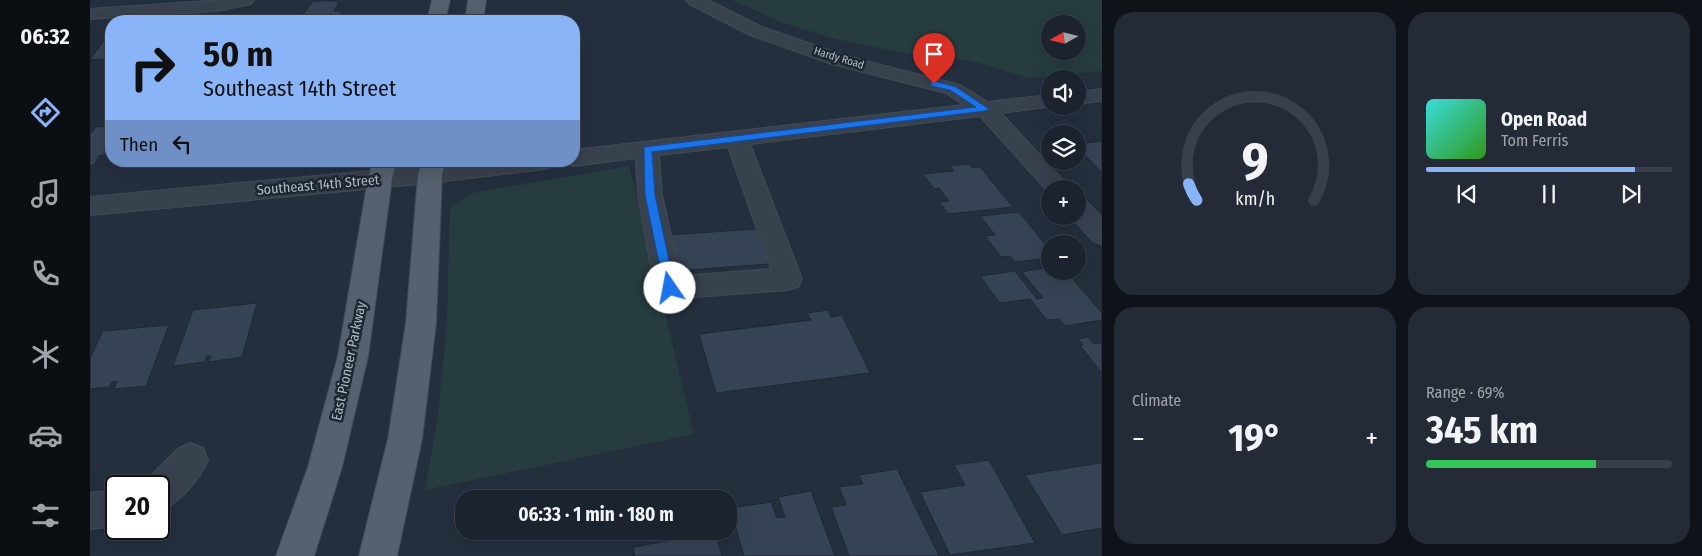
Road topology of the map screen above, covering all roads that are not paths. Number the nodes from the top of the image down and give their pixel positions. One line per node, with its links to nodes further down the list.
1 (441, 0): 6 (main road)
2 (477, 0): 7 (main road)
3 (695, 0): 11 (street, Hardy Road)
4 (243, 1): 5 (street)
5 (90, 14)
6 (437, 15)
7 (475, 15)
8 (1102, 96): 9 (street)
9 (1086, 97)
10 (1041, 102): 11 (street)
11 (985, 109): 12 (street); 18 (street, Hardy Road)
12 (736, 138): 13 (street); 13 (street)
13 (647, 149): 14 (street)
14 (580, 157)
15 (448, 167): 16 (street, Southeast 14th Street)
16 (432, 168): 17 (street, Southeast 14th Street); 27 (main road)
17 (383, 170): 19 (street, Southeast 14th Street); 26 (main road, East Pioneer Parkway)
18 (1052, 180)
19 (90, 206)
20 (1086, 217): 21 (street)
21 (1102, 234)
22 (191, 460): 23 (street)
23 (170, 482)
24 (105, 509): 25 (street)
25 (90, 511)
26 (295, 556)
27 (378, 556)

